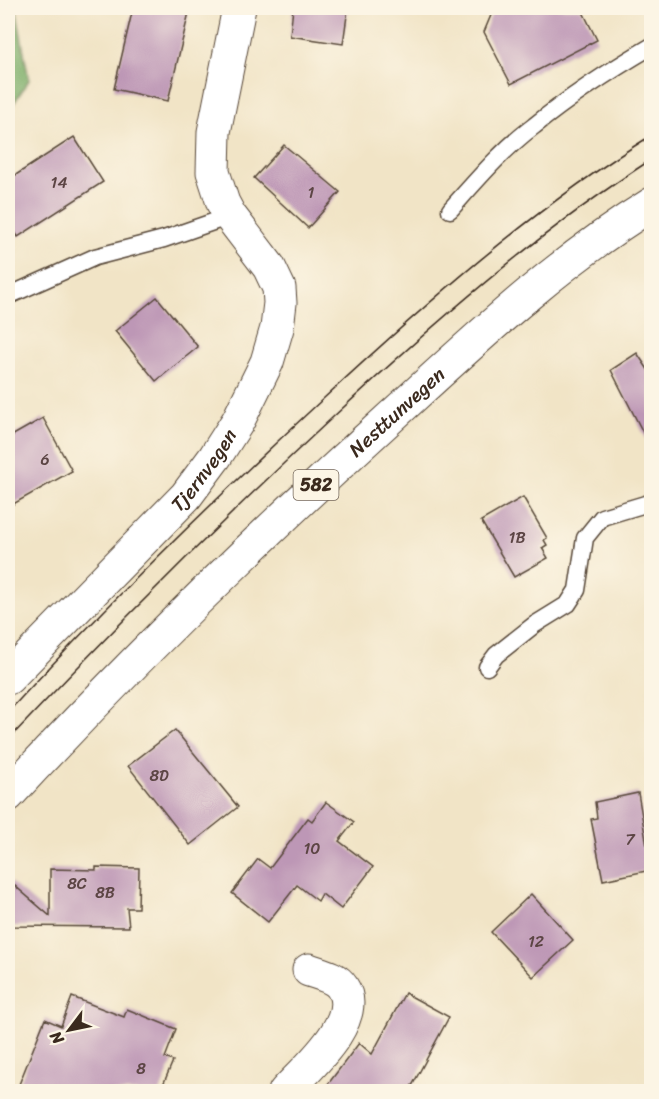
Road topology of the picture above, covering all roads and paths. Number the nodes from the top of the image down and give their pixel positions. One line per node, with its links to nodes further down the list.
1 (238, 8): 5 (street, Tjernvegen)
2 (651, 46): 4 (lane)
3 (651, 204): 10 (street, Nesttunvegen / 582)
4 (450, 210)
5 (230, 216): 6 (lane); 9 (street, Tjernvegen)
6 (8, 296)
7 (651, 502): 8 (lane)
8 (487, 667)
9 (8, 678)
10 (8, 795)
11 (309, 970): 12 (street)
12 (285, 1092)

